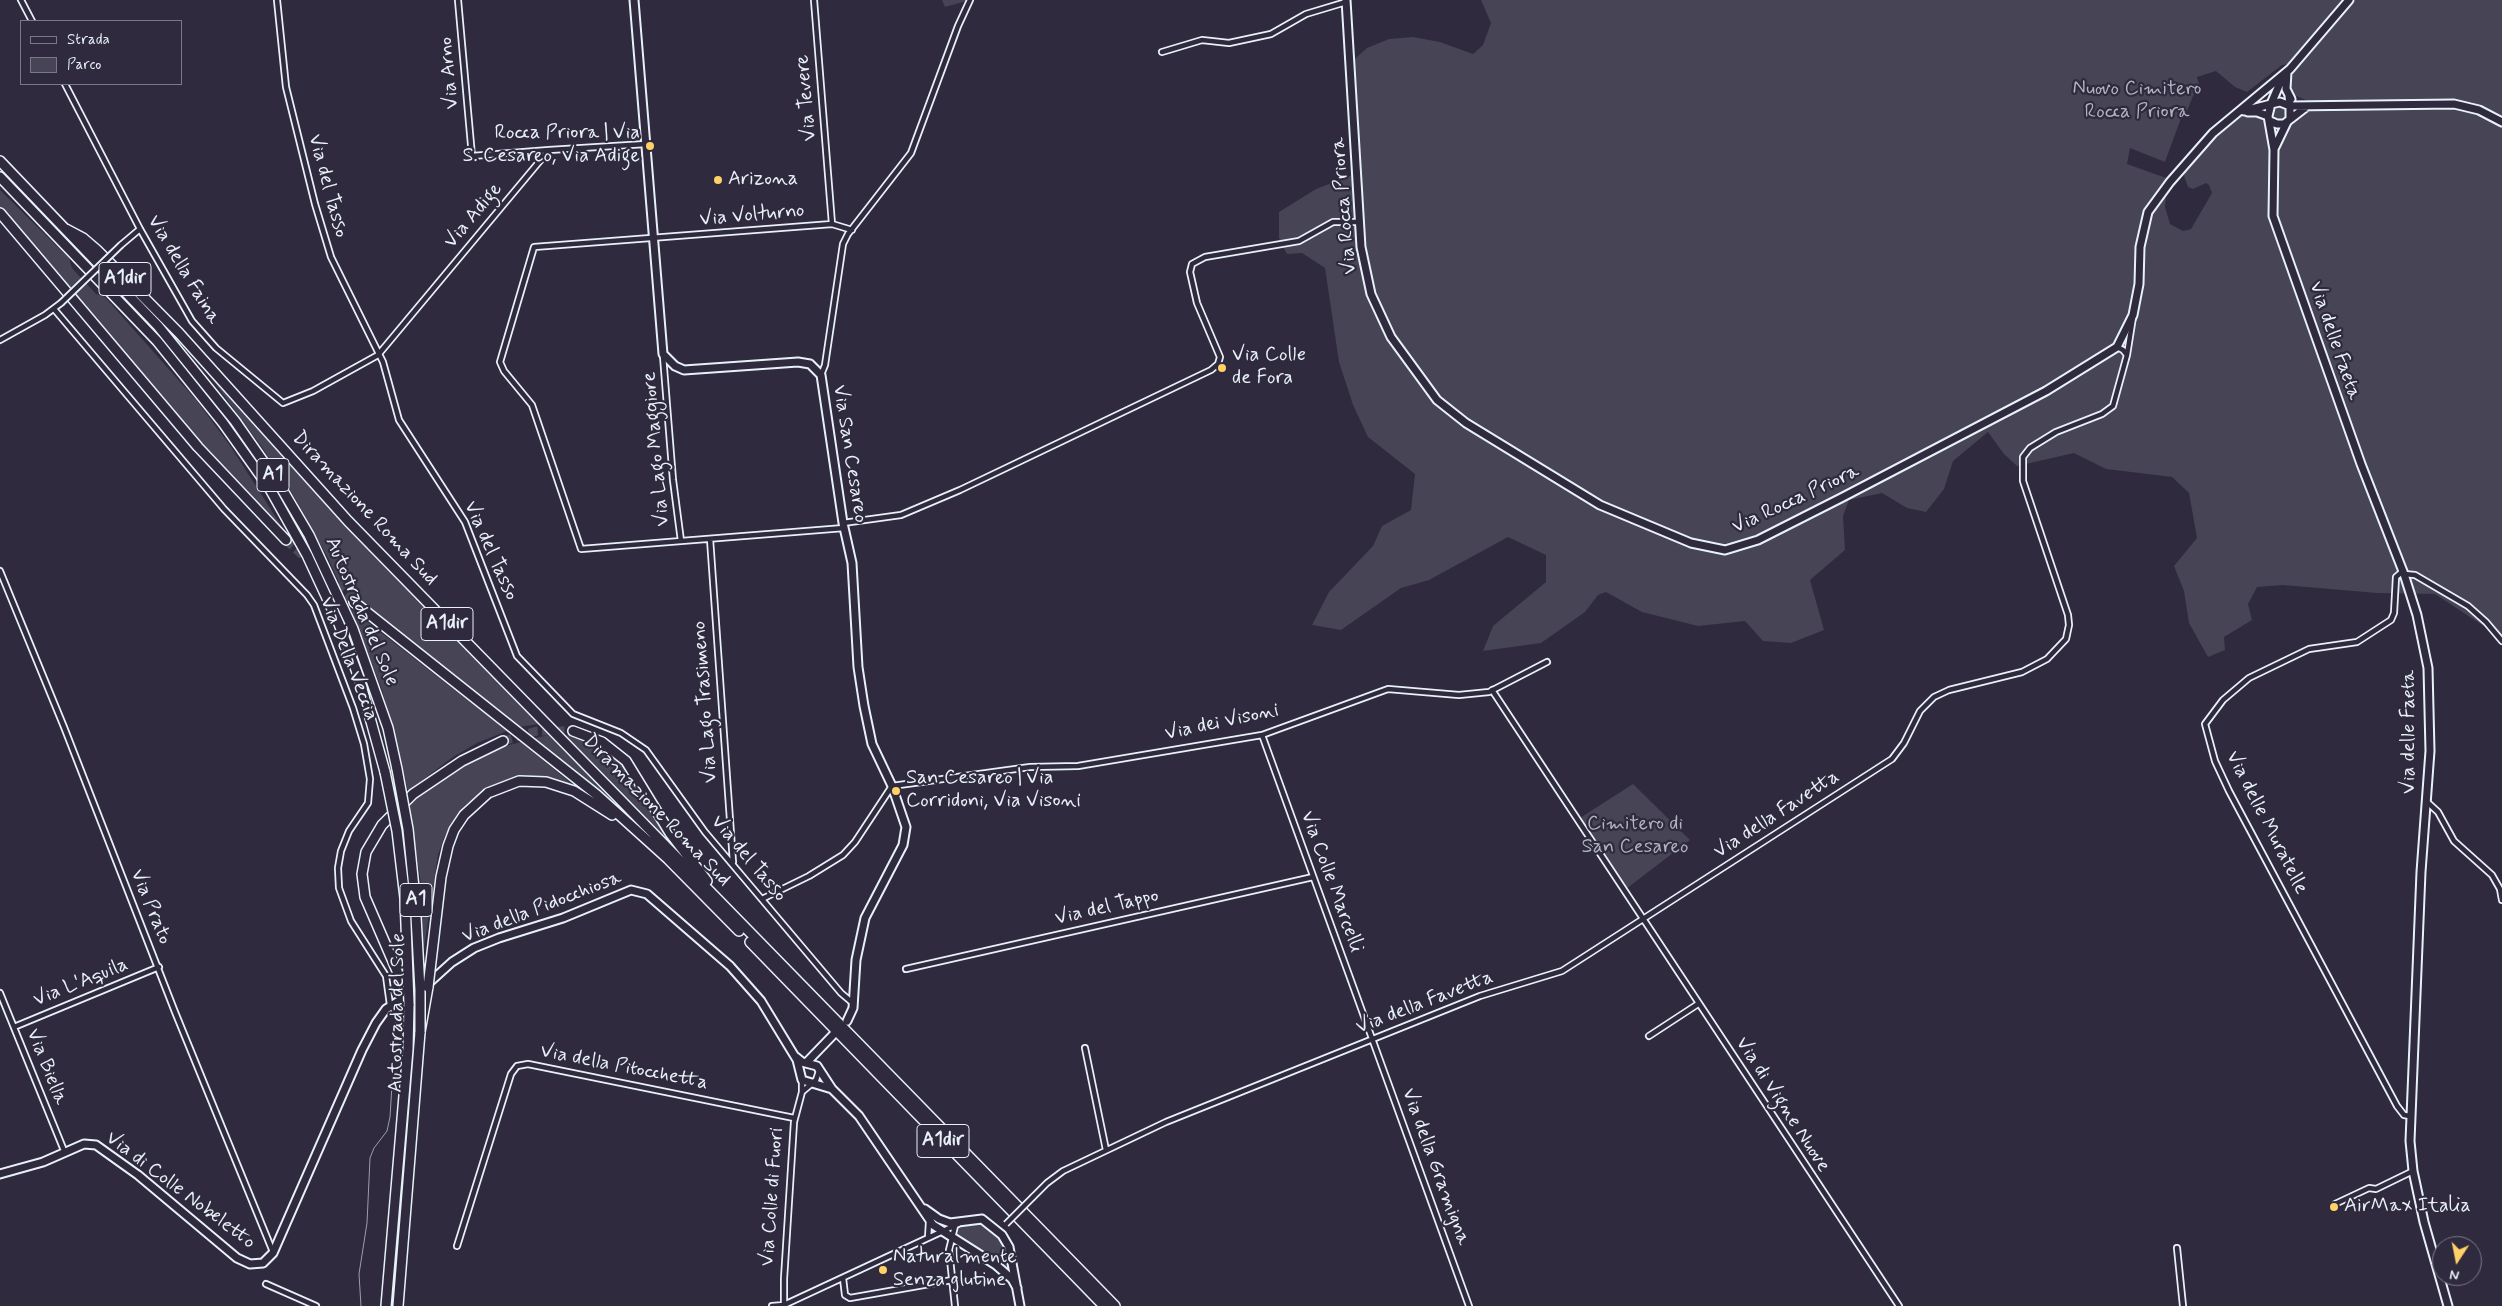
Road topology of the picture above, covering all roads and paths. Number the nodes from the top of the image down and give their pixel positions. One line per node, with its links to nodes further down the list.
1 (21, 0): 9 (street)
2 (277, 0): 37 (street, Via del Tasso)
3 (458, 0): 22 (street, Via Arno)
4 (634, 0): 21 (street)
5 (814, 0): 28 (street, Via Tevere)
6 (970, 0): 31 (street)
7 (2349, 0): 11 (street)
8 (1346, 1): 10 (street); 27 (street, Via Rocca Priora)
9 (31, 20)
10 (1162, 52)
11 (2287, 72): 13 (street); 14 (street); 17 (street, Via Rocca Priora)
12 (66, 85): 30 (street, Via della Faina)
13 (2289, 96): 15 (street); 16 (street)
14 (2271, 104): 15 (street); 17 (street); 18 (street)
15 (2290, 106): 16 (street); 19 (street)
16 (2307, 106): 19 (street); 20 (street)
17 (2235, 115): 18 (street); 34 (street, Via Rocca Priora)
18 (2269, 119): 19 (street); 23 (street, Via delle Faeta)
19 (2288, 120): 23 (street)
20 (2502, 122)
21 (646, 144): 22 (street); 32 (street)
22 (549, 150): 37 (street, Via Adige)
23 (2274, 150): 46 (street, Via delle Faeta)
24 (0, 161): 29 (highway, Autostrada del Sole / A1)
25 (0, 177): 66 (highway, Autostrada del Sole / A1, bridge)
26 (0, 213): 43 (highway, A1dir)
27 (1359, 222): 36 (street, Via Rocca Priora); 41 (street)
28 (832, 224): 31 (street, Via Volturno); 32 (street, Via Volturno)
29 (66, 229): 61 (highway, Diramazione Roma Sud / A1dir); 72 (highway, Autostrada del Sole / A1, bridge)
30 (140, 229): 33 (street, bridge); 37 (street, Via della Faina)
31 (852, 230): 40 (street)
32 (653, 239): 38 (street); 44 (street, Via Volturno)
33 (54, 309): 35 (street); 69 (street, Via Della Veccia)
34 (2134, 316): 36 (street, Via Rocca Priora); 39 (street)
35 (0, 340)
36 (2116, 347): 39 (street)
37 (379, 354): 57 (street, Via del Tasso)
38 (663, 354): 40 (street, Via San Cesareo); 44 (street, Via Lago Maggiore)
39 (2127, 355): 62 (street, Via della Favetta)
40 (821, 376): 41 (street, Via San Cesareo)
41 (843, 526): 42 (street); 54 (street, Via San Cesareo)
42 (710, 539): 44 (street); 57 (street, Via Lago Trasimeno)
43 (286, 540)
44 (681, 541)
45 (0, 571): 63 (street, Via Prato)
46 (2403, 572): 48 (street); 55 (street, Via delle Faeta); 86 (street, Via delle Muratelle)
47 (354, 602): 56 (highway, A1dir)
48 (2502, 641)
49 (1547, 662): 50 (street, Via dei Visoni)
50 (1492, 690): 52 (street, Via dei Visoni); 62 (street, Via di Vigne Nuove)
51 (573, 731): 61 (highway)
52 (1262, 735): 54 (street, Via dei Visoni); 58 (street, Via Colle Marcelli)
53 (503, 741): 66 (highway)
54 (892, 786): 59 (street); 67 (street)
55 (2426, 801): 60 (street); 86 (street, Via delle Faeta)
56 (643, 836): 72 (highway, bridge); 115 (highway, Diramazione Roma Sud / A1dir)
57 (733, 863): 59 (street, Via del Tasso)
58 (1313, 877): 64 (street, Via del Tappo); 75 (street, Via Colle Marcelli)
59 (762, 899): 67 (street, Via del Tasso)
60 (2502, 900)
61 (724, 906): 116 (highway, Diramazione Roma Sud / A1dir)
62 (1643, 918): 68 (street, Via di Vigne Nuove); 75 (street, Via della Favetta)
63 (159, 967): 71 (street, Via L'Aquila); 101 (street, Via Prato)
64 (906, 969)
65 (0, 993): 71 (street, Via Biella)
66 (409, 1004): 109 (highway, Autostrada del Sole / A1)
67 (854, 1004): 70 (street)
68 (1698, 1004): 74 (street); 118 (street, Via di Vigne Nuove)
69 (390, 1005): 78 (street, Via della Pidocchiosa); 101 (street, Via della Pidocchiosa)
70 (847, 1021)
71 (14, 1027): 89 (street, Via Biella)
72 (420, 1032): 110 (highway, Autostrada del Sole / A1)
73 (833, 1035): 77 (street)
74 (1649, 1036)
75 (1372, 1040): 88 (street, Via della Favetta); 117 (street, Via della Gramigna)
76 (1085, 1048): 88 (street)
77 (818, 1051): 79 (street); 80 (street)
78 (794, 1054): 79 (street, Via della Pidocchiosa); 81 (street, Via della Pidocchiosa)
79 (806, 1063): 80 (street); 81 (street)
80 (818, 1068): 83 (street); 84 (street)
81 (800, 1069): 82 (street)
82 (802, 1080): 83 (street); 85 (street, Via Colle di Fuori)
83 (811, 1082): 84 (street); 85 (street, Via Colle di Fuori)
84 (832, 1089): 93 (street)
85 (802, 1092): 87 (street, Via Colle di Fuori)
86 (2410, 1116): 90 (street, Via delle Faeta)
87 (794, 1118): 99 (street, Via della Pitocchetta); 112 (street, Via Colle di Fuori)
88 (1106, 1150): 96 (street, Via della Favetta, bridge)
89 (65, 1153): 91 (street, Via di Colle Nobeletto); 101 (street, Via di Colle Nobeletto)
90 (2413, 1171): 92 (street); 120 (street, Via delle Faeta)
91 (0, 1174)
92 (2335, 1204)
93 (931, 1217): 94 (street); 95 (street); 97 (street)
94 (957, 1224): 95 (street); 96 (street); 98 (street)
95 (944, 1231): 97 (street); 98 (street)
96 (999, 1231): 103 (street)
97 (928, 1238): 104 (street)
98 (951, 1238): 102 (street); 105 (street)
99 (457, 1246)
100 (2177, 1248): 119 (street)
101 (273, 1253)
102 (996, 1265): 103 (street); 107 (street)
103 (1014, 1270): 107 (street)
104 (843, 1278): 105 (street); 112 (street)
105 (952, 1280): 113 (street)
106 (266, 1284): 108 (street)
107 (1017, 1288): 114 (street)
108 (316, 1306)
109 (386, 1306)
110 (398, 1306)
111 (772, 1306): 112 (street)
112 (784, 1306)
113 (955, 1306)
114 (1019, 1306)
115 (1104, 1306)
116 (1115, 1306)
117 (1469, 1306)
118 (1899, 1306)
119 (2183, 1306)
120 (2448, 1306)

